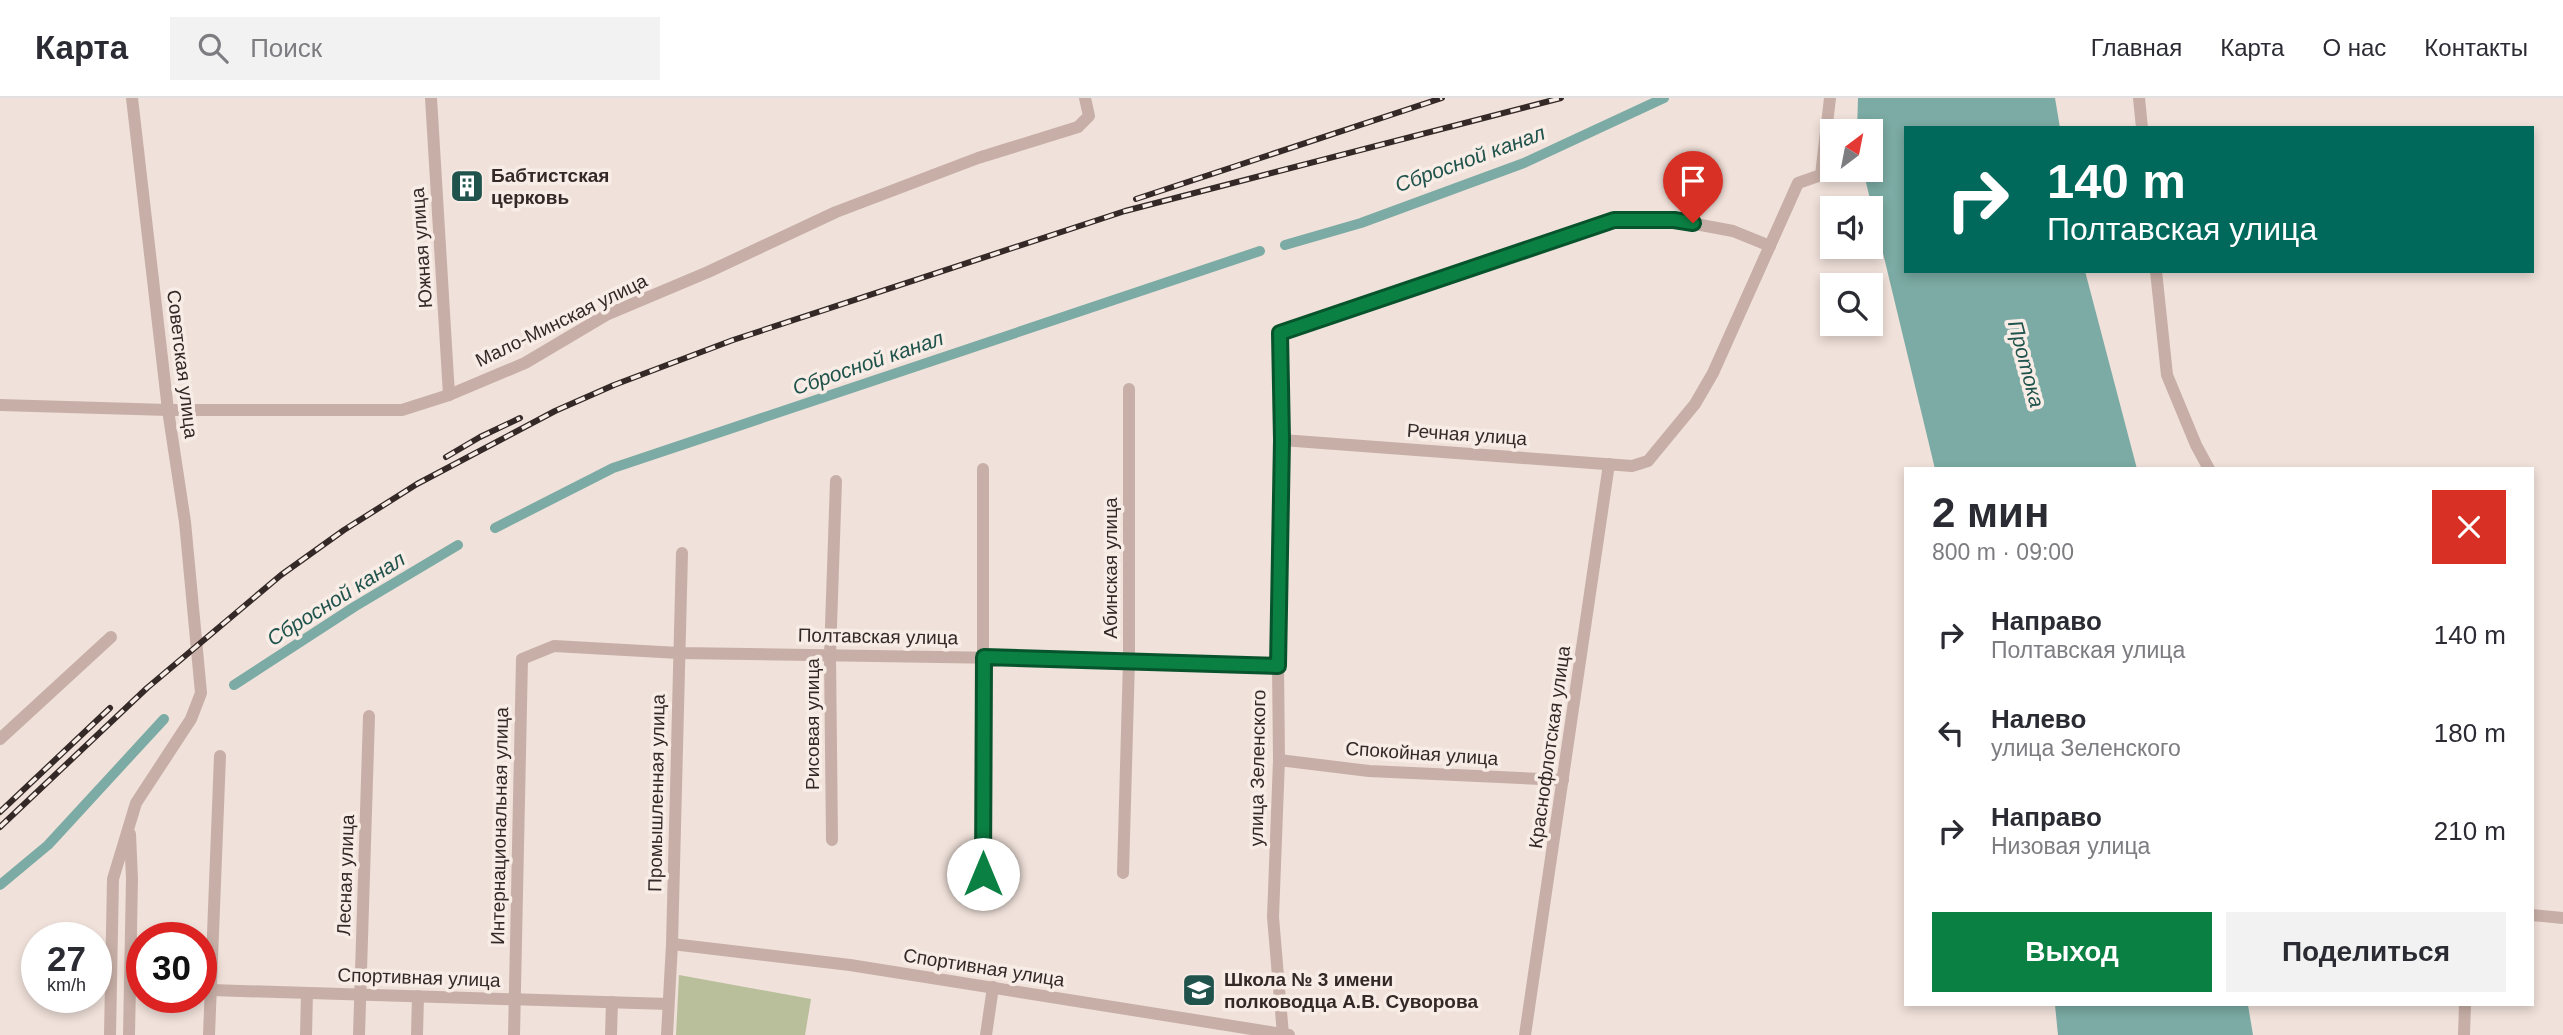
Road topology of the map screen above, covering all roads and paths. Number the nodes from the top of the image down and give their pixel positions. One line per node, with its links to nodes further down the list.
1 (132, 98): 12 (street, Советская улица)
2 (431, 98): 10 (street, Южная улица)
3 (1085, 98): 10 (street, Мало-Минская улица)
4 (1830, 98): 7 (street)
5 (2139, 98): 6 (street)
6 (2142, 126)
7 (1770, 246): 13 (street, улица Зеленского); 14 (street, Речная улица)
8 (2157, 273): 15 (street)
9 (1129, 389): 24 (street, Абинская улица)
10 (449, 395): 12 (street, Мало-Минская улица)
11 (0, 404): 12 (street, Мало-Минская улица)
12 (168, 410): 31 (street, Советская улица)
13 (1282, 440): 14 (street, Речная улица); 25 (street, улица Зеленского)
14 (1609, 464): 30 (street, Краснофлотская улица)
15 (2208, 467)
16 (983, 469): 22 (street)
17 (836, 481): 21 (street, Рисовая улица)
18 (682, 553): 20 (street, Промышленная улица)
19 (111, 637): 27 (street)
20 (679, 653): 21 (street, Полтавская улица); 23 (street, Полтавская улица); 40 (street, Промышленная улица)
21 (830, 655): 22 (street, Полтавская улица); 32 (street, Рисовая улица)
22 (984, 657): 24 (street, Полтавская улица); 34 (street)
23 (522, 659): 46 (street, Интернациональная улица)
24 (1129, 660): 25 (street, Полтавская улица); 33 (street, Абинская улица)
25 (1278, 666): 29 (street, улица Зеленского)
26 (369, 716): 44 (street, Лесная улица)
27 (0, 739)
28 (220, 755): 39 (street)
29 (1279, 760): 30 (street, Спокойная улица); 61 (street, улица Зеленского)
30 (1563, 780): 63 (street, Краснофлотская улица)
31 (130, 823): 35 (street, Советская улица); 36 (street)
32 (832, 840)
33 (1123, 873)
34 (983, 874)
35 (113, 879): 36 (street); 51 (street, Советская улица)
36 (132, 879): 52 (street)
37 (2534, 915): 38 (street)
38 (2563, 918)
39 (214, 922)
40 (672, 944): 41 (street, Спортивная улица); 48 (street, Промышленная улица)
41 (993, 987): 60 (street); 61 (street, Спортивная улица)
42 (217, 990): 43 (street, Спортивная улица)
43 (307, 993): 44 (street, Спортивная улица); 54 (street)
44 (360, 994): 45 (street, Спортивная улица); 55 (street, Лесная улица)
45 (418, 996): 46 (street, Спортивная улица); 56 (street)
46 (514, 999): 47 (street, Спортивная улица); 57 (street, Интернациональная улица)
47 (612, 1002): 48 (street, Спортивная улица); 58 (street)
48 (668, 1004): 59 (street, Промышленная улица)
49 (2465, 1006): 64 (street)
50 (210, 1013): 53 (street)
51 (110, 1035)
52 (129, 1035)
53 (209, 1035)
54 (306, 1035)
55 (359, 1035)
56 (417, 1035)
57 (514, 1035)
58 (611, 1035)
59 (667, 1035)
60 (986, 1035)
61 (1284, 1035): 62 (street, Спортивная улица)
62 (1289, 1035)
63 (1525, 1035)
64 (2464, 1035)

